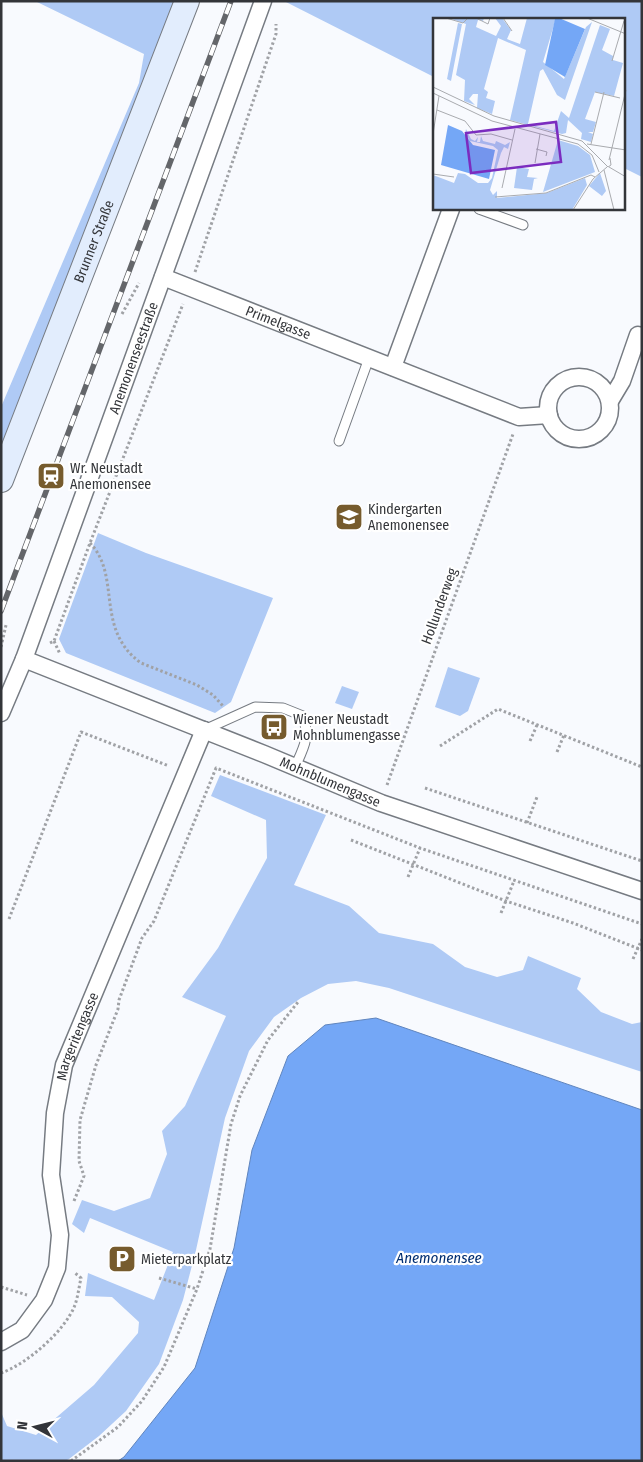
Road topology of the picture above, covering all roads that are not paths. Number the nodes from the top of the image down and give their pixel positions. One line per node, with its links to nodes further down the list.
1 (187, 1): 13 (main road, Brunner Straße)
2 (263, 1): 6 (street, Anemonenseestraße)
3 (451, 210): 9 (street)
4 (483, 210): 5 (lane)
5 (523, 225)
6 (163, 277): 8 (street, Primelgasse); 14 (street, Anemonenseestraße)
7 (638, 335): 10 (street)
8 (369, 358): 9 (street, Primelgasse); 12 (lane)
9 (393, 367): 11 (street, Primelgasse)
10 (610, 401): 11 (street); 11 (street)
11 (548, 415)
12 (339, 441)
13 (1, 480)
14 (24, 659): 15 (street, Anemonenseestraße); 16 (street, Mohnblumengasse)
15 (1, 713)
16 (204, 730): 17 (street, Mohnblumengasse); 17 (lane); 19 (street, Margeritengasse)
17 (295, 768): 18 (street, Mohnblumengasse)
18 (642, 891)
19 (1, 1342)

